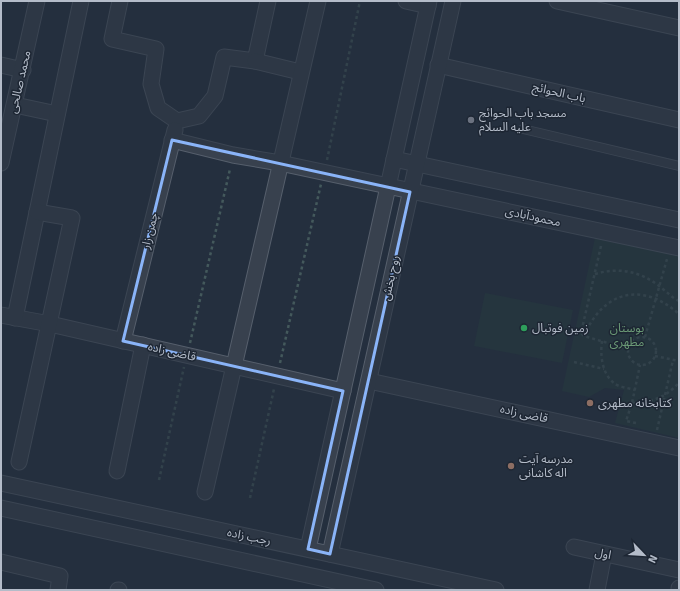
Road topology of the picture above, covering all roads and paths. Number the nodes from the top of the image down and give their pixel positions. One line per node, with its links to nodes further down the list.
1 (37, 1): 15 (street, محمد صالحی)
2 (81, 1): 18 (street)
3 (120, 1): 20 (street)
4 (268, 1): 12 (street)
5 (318, 1): 16 (street)
6 (360, 1): 29 (path)
7 (406, 1): 10 (street)
8 (453, 1): 14 (street, روح بخش)
9 (557, 1): 11 (street)
10 (428, 3): 24 (street, روح بخش)
11 (679, 28)
12 (255, 61): 16 (street); 20 (street)
13 (1, 65): 15 (street)
14 (438, 65): 19 (street, باب الحوائج); 27 (street, روح بخش)
15 (23, 70): 17 (street, محمد صالحی)
16 (300, 72): 26 (street)
17 (15, 105): 18 (street); 25 (street, محمد صالحی)
18 (57, 114): 32 (street)
19 (679, 120)
20 (177, 121): 22 (street, چمن زار)
21 (523, 129): 28 (lane)
22 (172, 140): 23 (street, محمودآبادی); 45 (street, چمن زار)
23 (233, 154): 26 (street, محمودآبادی); 49 (path)
24 (394, 159): 27 (street); 30 (street, روح بخش)
25 (1, 163)
26 (280, 163): 29 (street, محمودآبادی); 55 (street)
27 (417, 164): 31 (street, روح بخش); 33 (street)
28 (679, 166)
29 (324, 173): 30 (street, محمودآبادی); 57 (path)
30 (388, 187): 31 (street, محمودآبادی); 61 (street, روح بخش)
31 (410, 192): 35 (street, محمودآبادی); 58 (street, روح بخش)
32 (37, 212): 41 (street); 42 (street)
33 (679, 220)
34 (603, 239): 36 (path)
35 (675, 247): 37 (path)
36 (595, 274): 37 (path); 43 (path)
37 (659, 285): 38 (path); 39 (path)
38 (655, 298): 40 (path); 43 (path); 44 (path)
39 (679, 301)
40 (679, 314)
41 (8, 316): 42 (street, قاضی زاده)
42 (50, 324): 45 (street, قاضی زاده); 70 (street)
43 (584, 336): 46 (path)
44 (645, 337): 48 (path); 50 (path)
45 (123, 341): 47 (street, قاضی زاده)
46 (602, 341): 48 (path); 56 (path)
47 (143, 345): 49 (street, قاضی زاده); 71 (street)
48 (628, 349): 54 (path)
49 (187, 355): 55 (street, قاضی زاده); 72 (path)
50 (655, 356): 51 (path); 54 (path)
51 (673, 360): 52 (path); 62 (path)
52 (679, 361)
53 (574, 362): 56 (path)
54 (640, 365): 60 (path)
55 (234, 366): 57 (street, قاضی زاده); 74 (street)
56 (604, 369): 60 (path)
57 (277, 376): 61 (street, قاضی زاده); 75 (path)
58 (369, 380): 68 (street, قاضی زاده); 79 (street, روح بخش)
59 (679, 383): 62 (path)
60 (635, 390): 63 (path)
61 (343, 391): 78 (street, روح بخش)
62 (664, 396): 63 (path); 66 (path)
63 (632, 403): 64 (path)
64 (642, 424)
65 (650, 426): 66 (path)
66 (657, 428): 67 (path); 68 (path)
67 (664, 429)
68 (654, 442): 69 (street, قاضی زاده)
69 (679, 448)
70 (19, 462)
71 (117, 471)
72 (159, 480)
73 (1, 483): 78 (street, رجب زاده)
74 (205, 492)
75 (250, 498)
76 (1, 508): 84 (street, رجب زاده)
77 (574, 547): 80 (street, اول)
78 (308, 549): 79 (street, رجب زاده)
79 (330, 554): 85 (street, رجب زاده)
80 (604, 554): 82 (street, اول); 86 (street)
81 (1, 562): 83 (street)
82 (679, 570)
83 (58, 590)
84 (376, 590)
85 (496, 590)
86 (597, 590)

